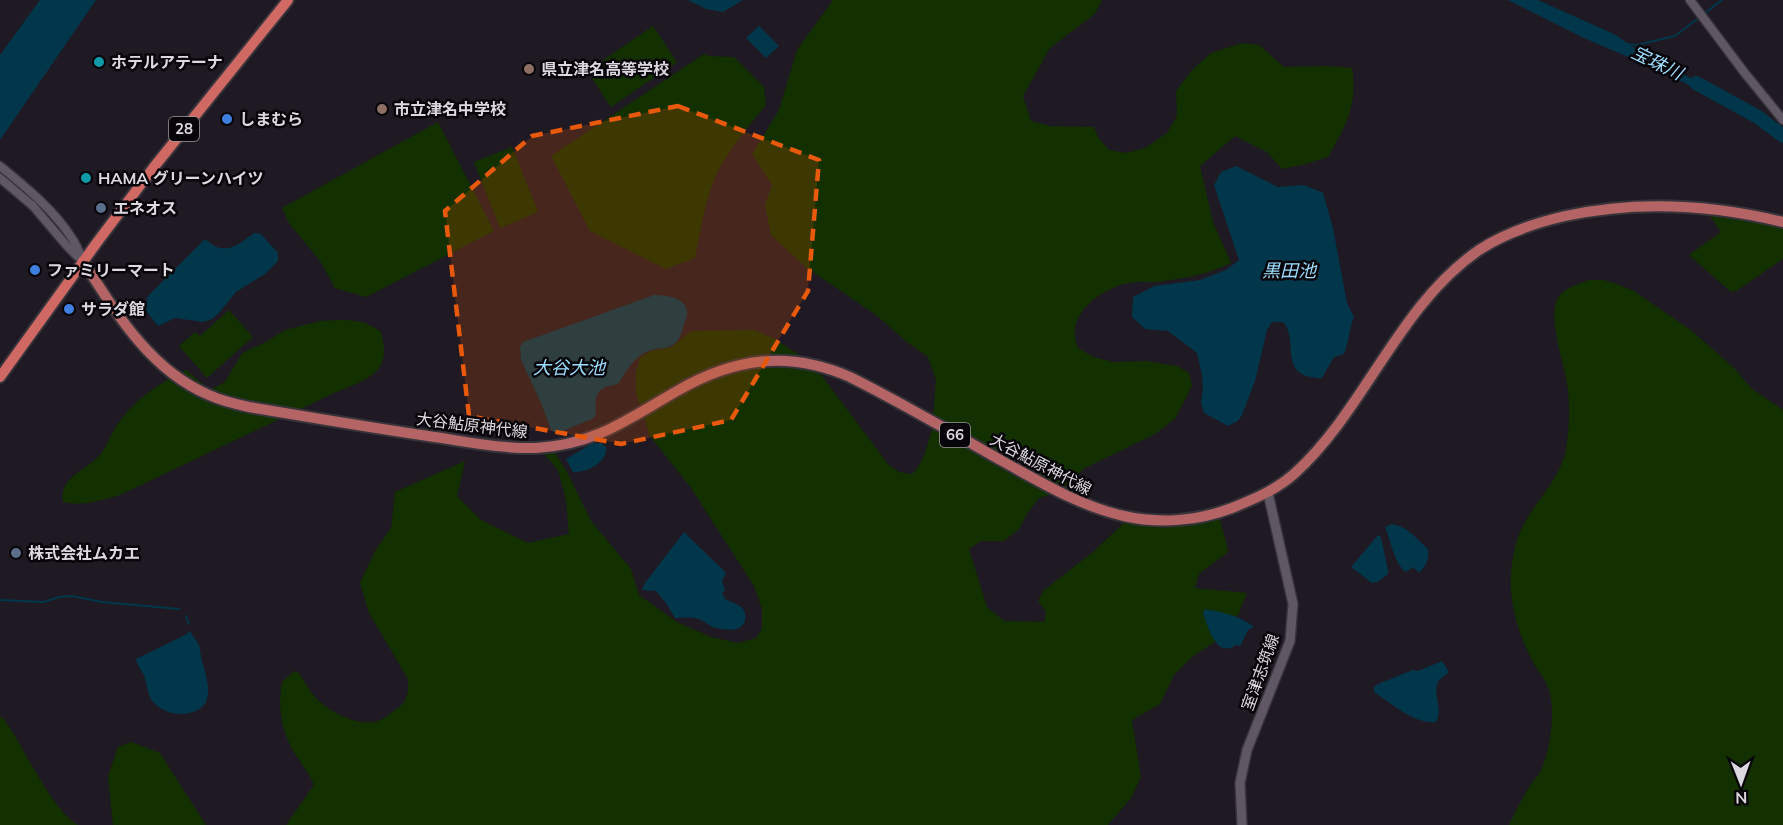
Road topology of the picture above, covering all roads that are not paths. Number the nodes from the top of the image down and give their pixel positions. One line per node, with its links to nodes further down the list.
1 (288, 0): 7 (highway, 28)
2 (1692, 2): 3 (street)
3 (1783, 120)
4 (0, 166): 7 (street)
5 (0, 178): 7 (street)
6 (1783, 222): 9 (main road, 大谷鮎原神代線 / 66)
7 (83, 261): 8 (highway, 28); 9 (main road, 大谷鮎原神代線 / 66)
8 (0, 377)
9 (1268, 493): 10 (main road, 室津志筑線)
10 (1242, 825)

